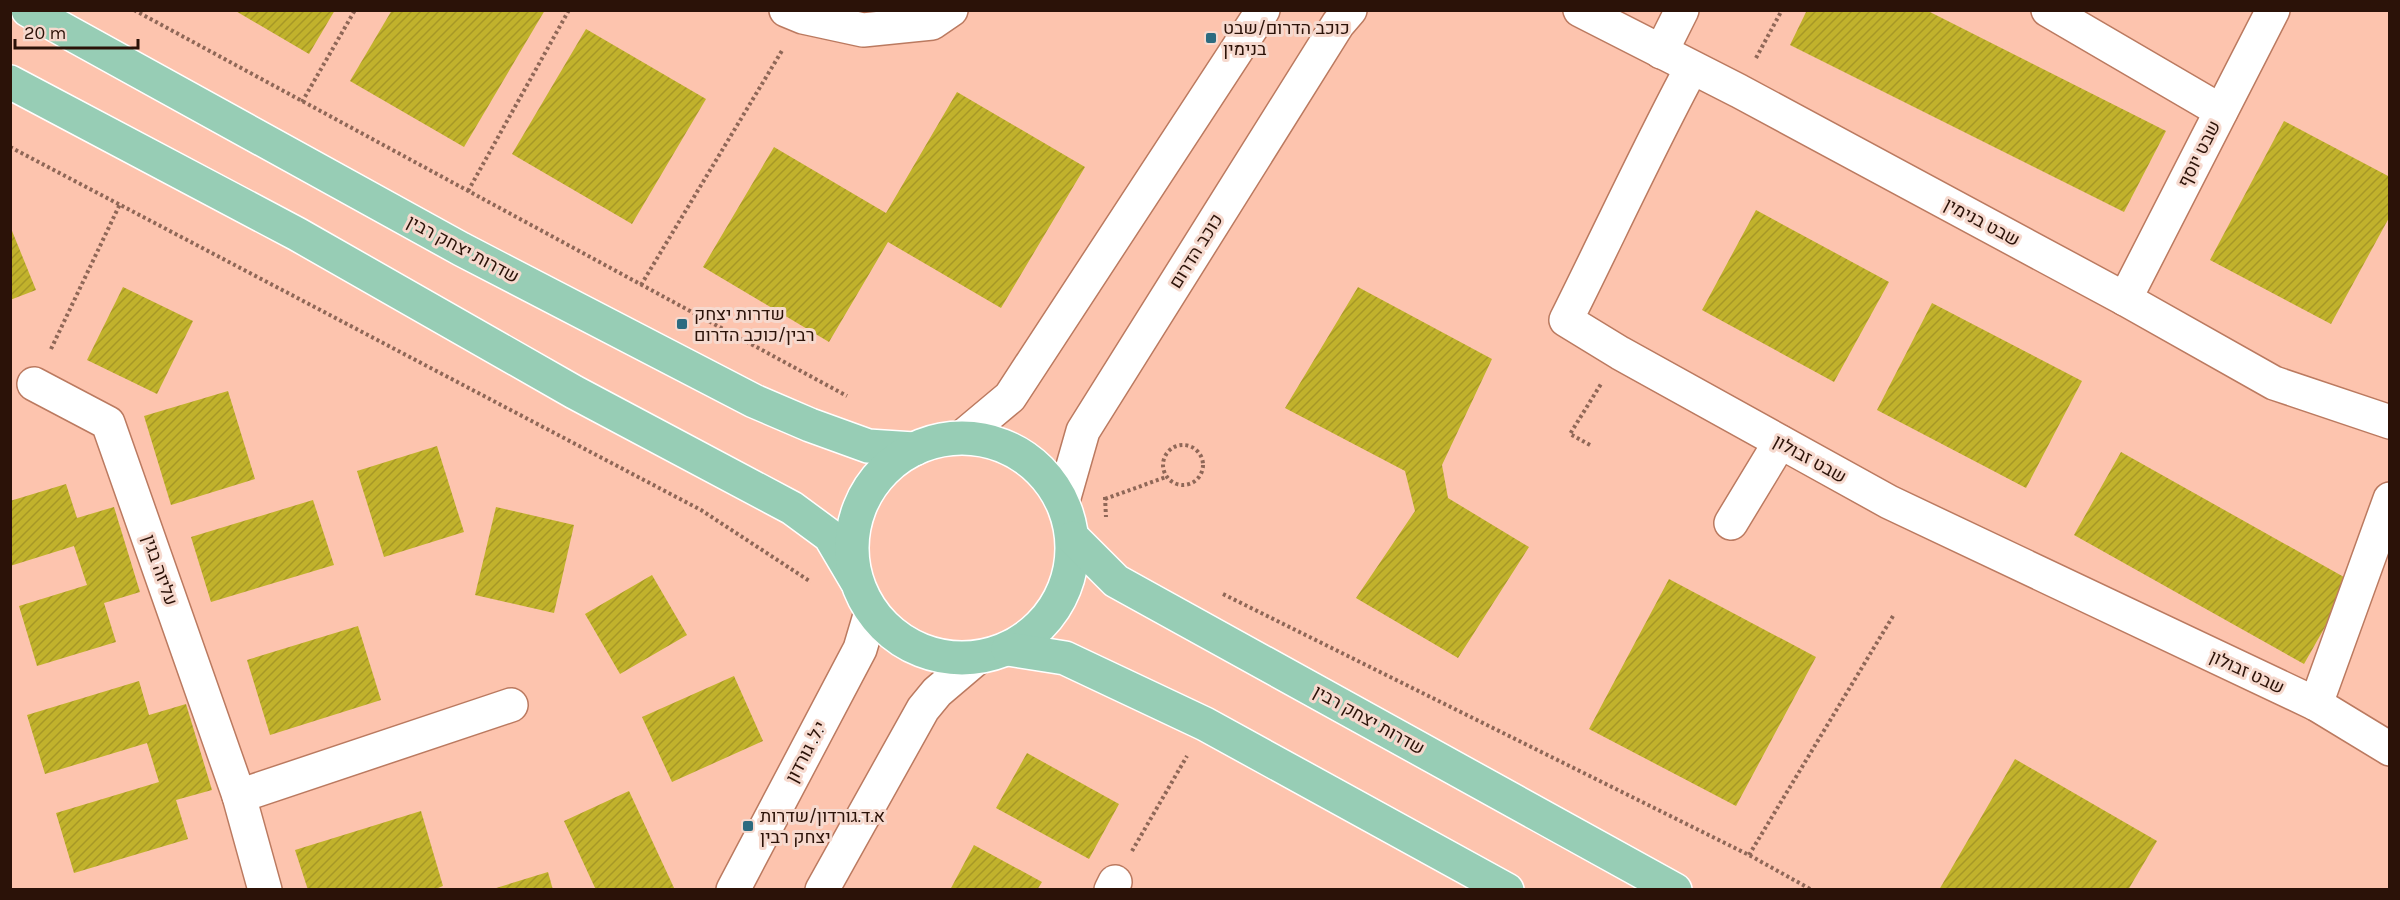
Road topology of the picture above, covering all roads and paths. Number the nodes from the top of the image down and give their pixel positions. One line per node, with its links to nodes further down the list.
1 (28, 10): 32 (main road, שדרות יצחק רבין)
2 (134, 10): 18 (path)
3 (356, 10): 18 (path)
4 (569, 10): 21 (path)
5 (1263, 10): 29 (street)
6 (1350, 10): 36 (street, כוכב הדרום)
7 (1580, 10): 14 (street, שבט בנימין)
8 (1682, 10): 14 (street)
9 (1782, 10): 17 (path)
10 (2048, 10): 19 (street)
11 (2274, 10): 19 (street, שבט יוסף)
12 (794, 14): 13 (street); 23 (path)
13 (935, 15)
14 (1661, 52): 15 (street, שבט בנימין)
15 (1691, 69): 17 (street, שבט בנימין); 30 (street, שבט זבולון)
16 (10, 82): 39 (main road)
17 (1739, 91): 24 (street, שבט בנימין)
18 (302, 102): 21 (path)
19 (2221, 111): 24 (street, שבט יוסף)
20 (10, 147): 22 (path)
21 (468, 191): 23 (path)
22 (120, 204): 25 (path); 40 (path)
23 (641, 285): 27 (path)
24 (2125, 299): 28 (street, שבט בנימין)
25 (34, 384): 50 (street, עליזה בגין)
26 (1594, 394): 31 (path)
27 (851, 398)
28 (2390, 422)
29 (961, 438): 32 (main road); 36 (main road)
30 (1780, 442): 37 (street); 46 (street, שבט זבולון)
31 (1590, 445)
32 (914, 449): 39 (main road)
33 (1166, 477): 33 (path); 34 (path)
34 (1105, 499)
35 (2390, 499): 46 (street)
36 (1063, 501): 38 (main road)
37 (1731, 524)
38 (1073, 538): 44 (main road); 57 (main road, שדרות יצחק רבין)
39 (856, 580): 42 (main road)
40 (812, 582)
41 (1215, 590): 51 (path)
42 (871, 612): 45 (main road); 54 (street, י.ל. גורדון)
43 (1893, 616): 51 (path)
44 (1008, 649): 45 (main road); 56 (main road)
45 (977, 658): 55 (street)
46 (2316, 704): 49 (street, שבט זבולון)
47 (511, 705): 50 (street)
48 (1191, 747): 52 (path)
49 (2390, 748)
50 (239, 796): 53 (street, עליזה בגין)
51 (1749, 855): 58 (path)
52 (1113, 886)
53 (265, 890)
54 (733, 890)
55 (822, 890)
56 (1508, 890)
57 (1675, 890)
58 (1812, 890)

